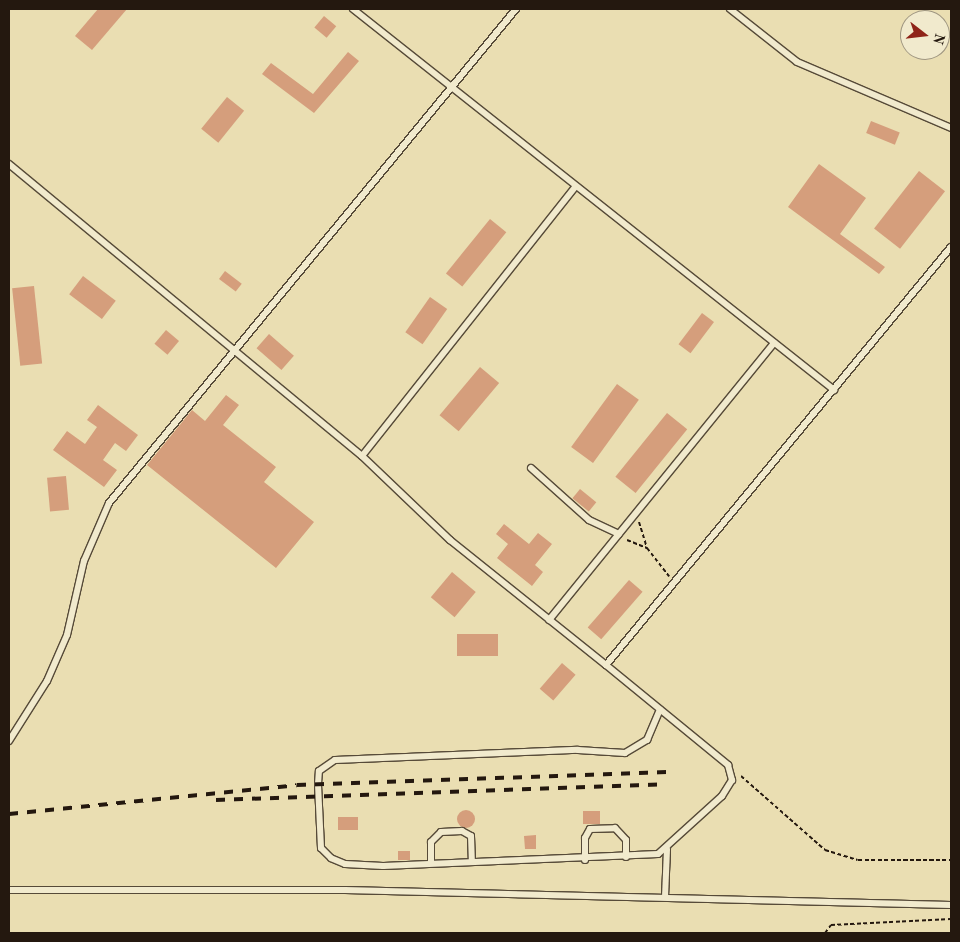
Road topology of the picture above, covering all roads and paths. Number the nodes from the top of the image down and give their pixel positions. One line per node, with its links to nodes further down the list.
1 (353, 9): 4 (lane)
2 (516, 9): 4 (lane)
3 (730, 9): 5 (lane)
4 (452, 88): 7 (lane); 10 (lane)
5 (951, 128)
6 (9, 164): 10 (lane)
7 (576, 188): 9 (lane); 12 (lane)
8 (951, 247): 11 (lane)
9 (774, 343): 11 (lane); 14 (lane)
10 (233, 349): 12 (lane); 21 (lane)
11 (834, 390): 17 (lane)
12 (362, 456): 18 (lane)
13 (530, 468): 15 (lane)
14 (639, 509): 15 (lane); 16 (path)
15 (618, 534): 16 (path); 18 (lane)
16 (647, 548): 17 (path)
17 (673, 584): 19 (lane)
18 (549, 620): 19 (lane)
19 (606, 665): 20 (lane)
20 (660, 710): 22 (lane); 28 (lane)
21 (9, 741)
22 (728, 765): 23 (lane); 26 (path)
23 (667, 849): 24 (lane); 30 (lane)
24 (626, 857): 25 (lane); 25 (lane)
25 (585, 860): 27 (lane)
26 (951, 860)
27 (472, 862): 28 (lane); 28 (lane)
28 (431, 863)
29 (9, 890): 30 (lane)
30 (665, 897): 31 (lane)
31 (951, 906)
32 (951, 919): 33 (path)
33 (825, 933)

